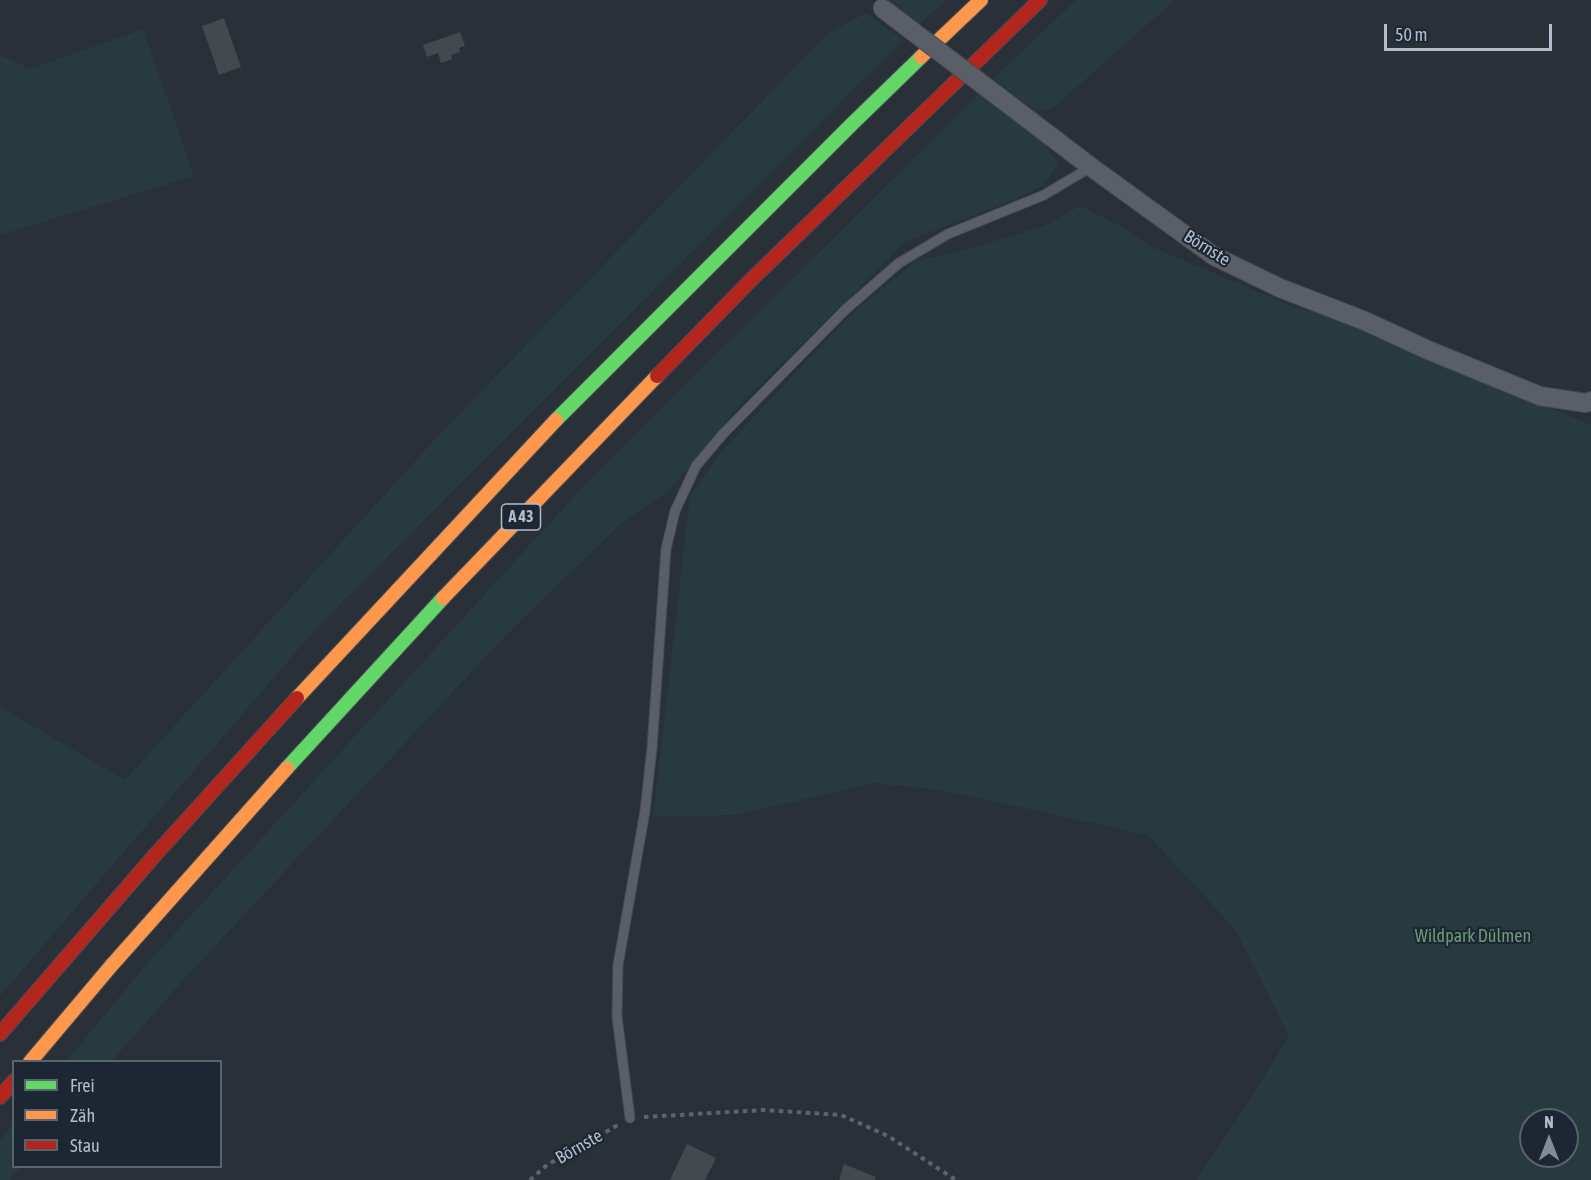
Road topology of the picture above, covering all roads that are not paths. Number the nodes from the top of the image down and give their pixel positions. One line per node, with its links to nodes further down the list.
1 (981, 0): 6 (highway, A 43)
2 (1040, 0): 7 (highway, A 43)
3 (876, 4): 4 (street, Börnste, bridge)
4 (1091, 167): 5 (street, Börnste); 10 (lane)
5 (1591, 401)
6 (0, 1034)
7 (32, 1060)
8 (12, 1083): 9 (highway)
9 (0, 1097)
10 (630, 1118)

